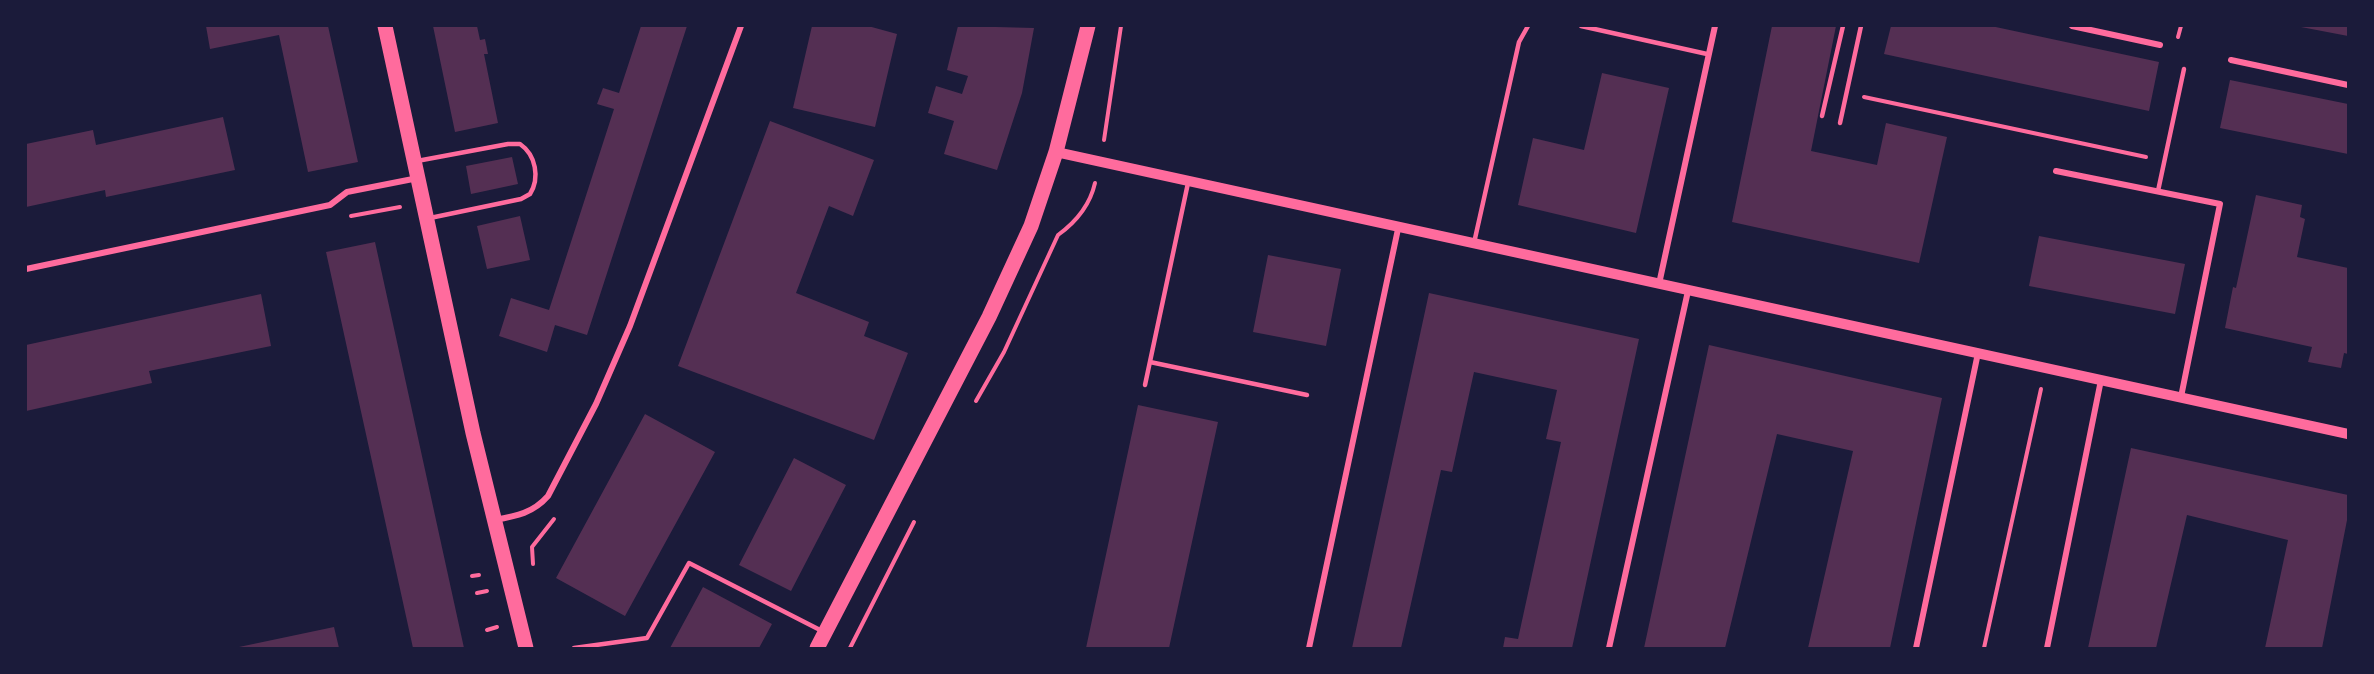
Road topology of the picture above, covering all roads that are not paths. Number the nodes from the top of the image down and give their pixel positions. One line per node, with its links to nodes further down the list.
1 (386, 26): 18 (main road)
2 (741, 26): 36 (street)
3 (1088, 26): 17 (main road)
4 (1528, 26): 25 (lane)
5 (1581, 26): 11 (lane)
6 (1715, 26): 11 (street)
7 (1843, 26): 15 (lane)
8 (1861, 26): 16 (lane)
9 (2072, 26): 10 (street)
10 (2160, 45)
11 (1707, 54): 27 (street)
12 (2231, 60): 14 (street)
13 (2184, 69): 22 (lane)
14 (2349, 86)
15 (1822, 116)
16 (1840, 123)
17 (1056, 153): 21 (street); 37 (main road)
18 (415, 161): 20 (main road); 23 (lane)
19 (2056, 171): 22 (street)
20 (419, 178): 23 (main road); 26 (street)
21 (1188, 183): 24 (street); 30 (lane)
22 (2158, 191): 34 (street)
23 (428, 218): 36 (main road)
24 (1398, 229): 25 (street); 41 (street)
25 (1474, 245): 27 (street)
26 (26, 269)
27 (1659, 284): 28 (street)
28 (1688, 291): 29 (street); 42 (street)
29 (1978, 353): 31 (street); 43 (street)
30 (1150, 362): 32 (lane); 33 (lane)
31 (2101, 380): 34 (street); 44 (street)
32 (1145, 385)
33 (1306, 395)
34 (2181, 397): 35 (street)
35 (2349, 434)
36 (494, 520): 38 (main road)
37 (825, 632): 39 (lane); 40 (main road)
38 (526, 648)
39 (574, 648)
40 (817, 648)
41 (1309, 648)
42 (1609, 648)
43 (1916, 648)
44 (2047, 648)

